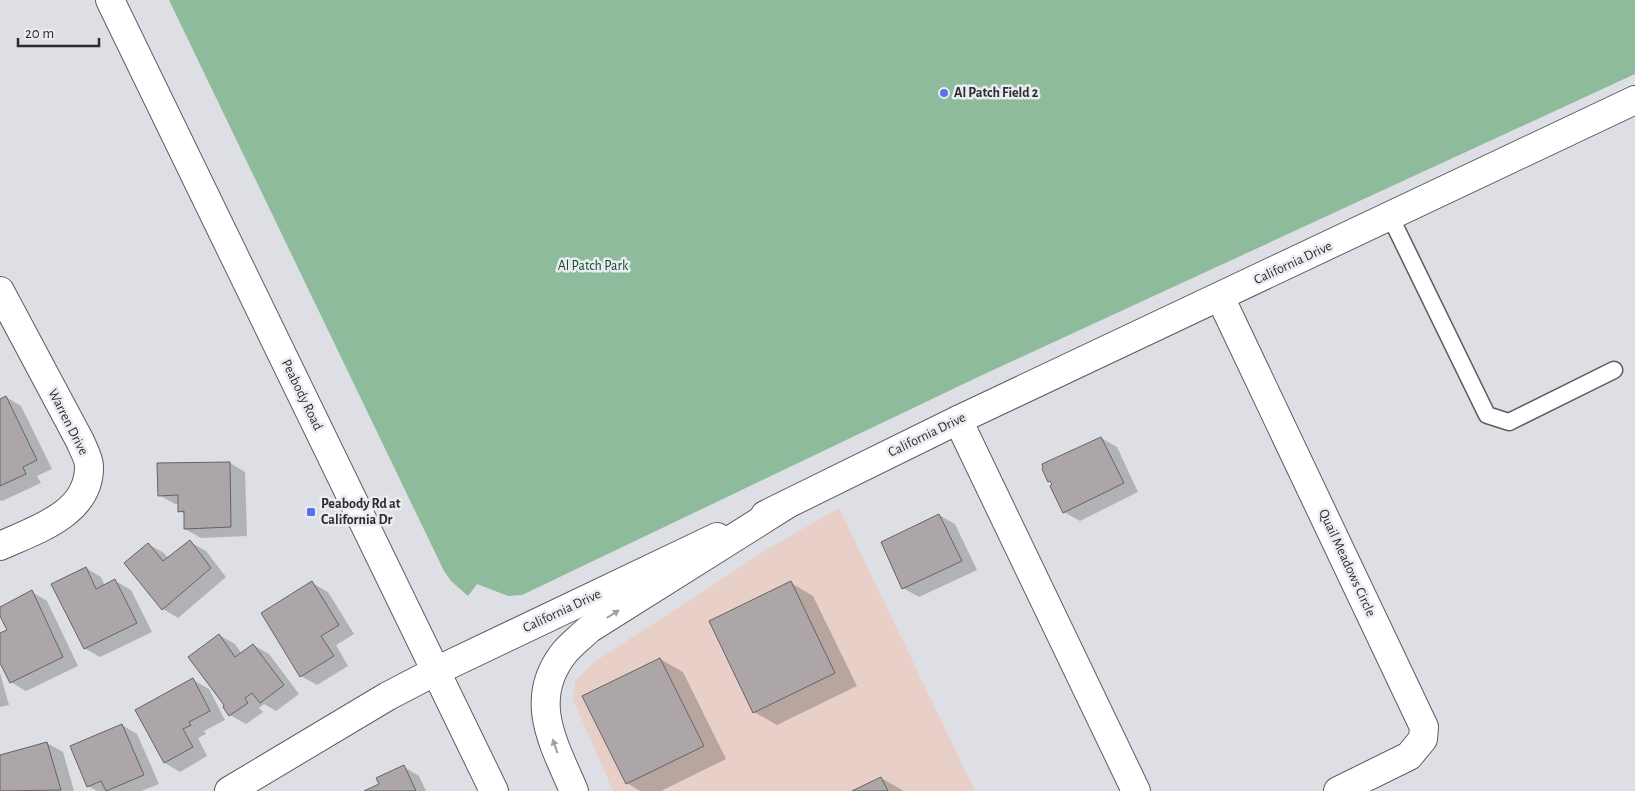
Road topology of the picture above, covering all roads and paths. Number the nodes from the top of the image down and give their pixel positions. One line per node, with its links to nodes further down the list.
1 (110, 0): 10 (street, Peabody Road)
2 (1635, 100): 3 (street, California Drive)
3 (1390, 216): 5 (street, California Drive); 6 (lane)
4 (0, 291): 9 (street, Warren Drive)
5 (1220, 297): 7 (street, California Drive); 15 (street, Quail Meadows Circle)
6 (1614, 370)
7 (958, 420): 8 (street, California Drive); 14 (street)
8 (786, 505): 10 (street, California Drive); 13 (street, one-way to 8)
9 (0, 546)
10 (436, 671): 11 (street, California Drive); 12 (street, Peabody Road)
11 (229, 791)
12 (494, 791)
13 (574, 791)
14 (1136, 791)
15 (1338, 791)

